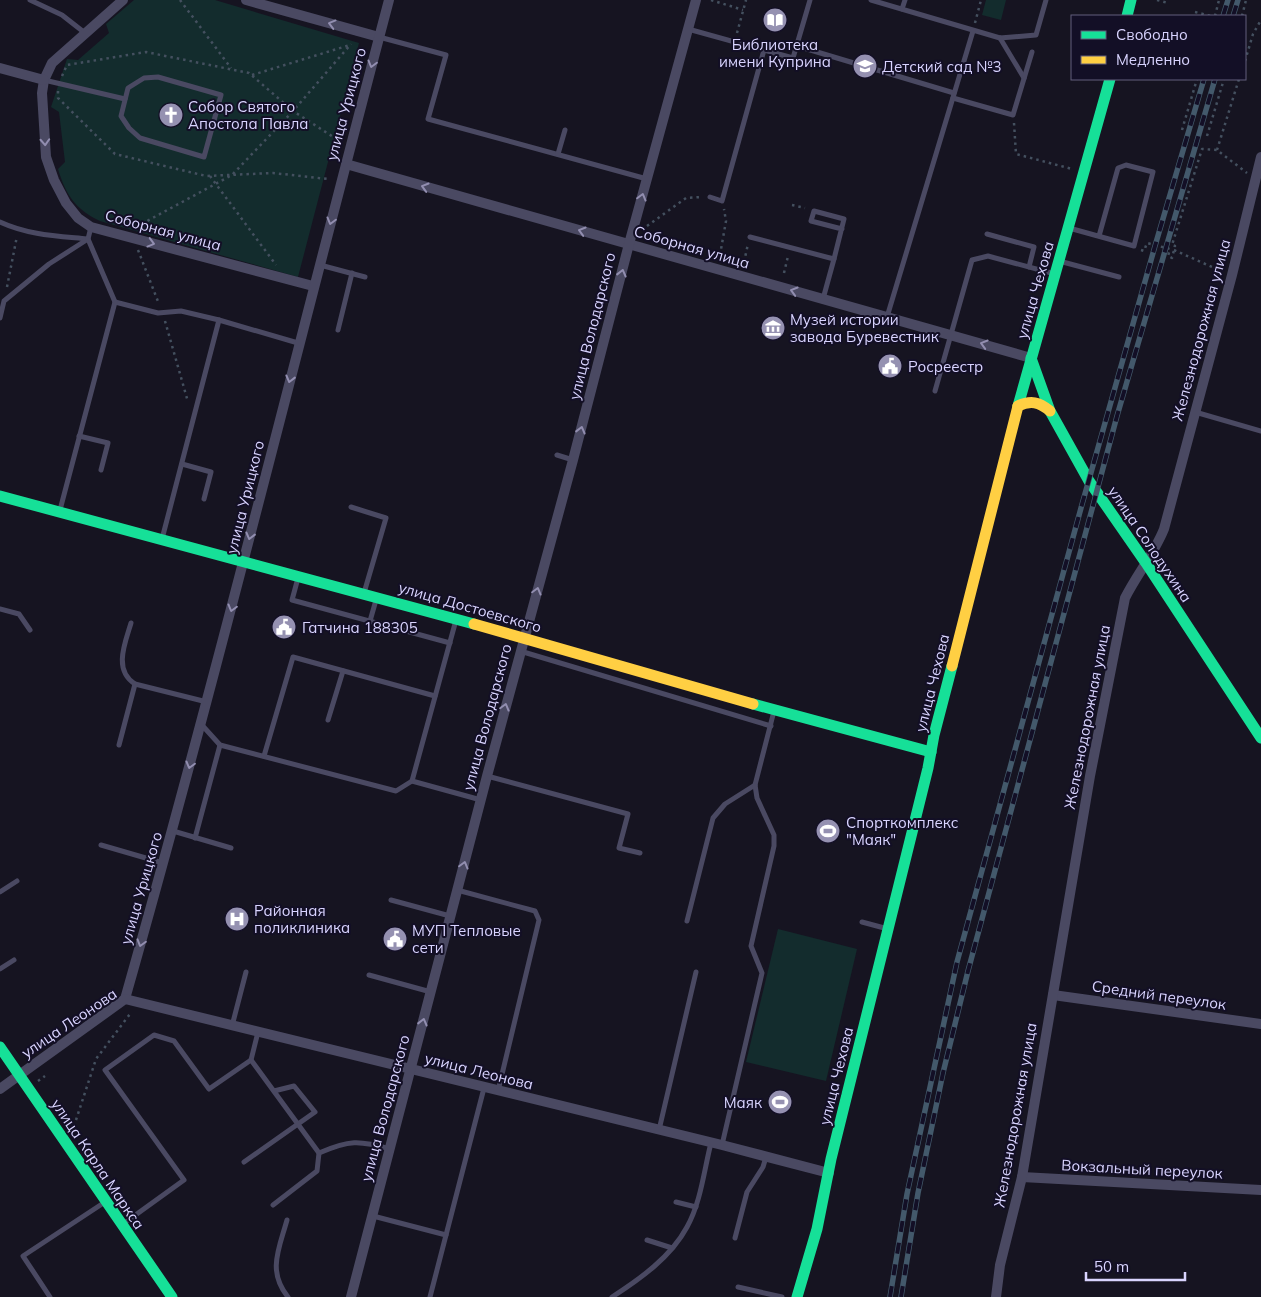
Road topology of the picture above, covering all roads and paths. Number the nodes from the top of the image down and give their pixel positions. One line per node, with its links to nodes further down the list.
1 (30, 0): 29 (lane)
2 (124, 0): 29 (street)
3 (180, 0): 39 (path)
4 (246, 0): 30 (street, one-way to 4)
5 (389, 0): 30 (street, улица Урицкого)
6 (696, 0): 27 (street, улица Володарского)
7 (711, 0): 20 (path)
8 (746, 0): 20 (path)
9 (810, 0): 33 (lane)
10 (871, 0): 19 (lane)
11 (905, 0): 19 (lane)
12 (981, 0): 28 (path)
13 (1046, 0): 31 (lane)
14 (1131, 0): 22 (street)
15 (1157, 0): 18 (path)
16 (1219, 0): 24 (path)
17 (1246, 0): 25 (path)
18 (1168, 3)
19 (902, 9): 28 (lane)
20 (743, 10): 32 (path)
21 (1195, 12): 23 (path)
22 (1127, 15)
23 (1199, 15)
24 (1215, 15)
25 (1242, 15)
26 (1261, 20): 36 (path)
27 (688, 29): 32 (lane); 61 (street, улица Володарского)
28 (973, 31): 31 (lane); 47 (lane)
29 (85, 34): 42 (street, Соборная улица)
30 (379, 37): 56 (lane); 58 (street, улица Урицкого, one-way to 58)
31 (1000, 38): 41 (lane)
32 (734, 42): 34 (lane)
33 (797, 46): 34 (lane); 47 (lane)
34 (764, 50): 65 (lane)
35 (1032, 52): 41 (lane)
36 (1246, 58)
37 (67, 65): 39 (path)
38 (0, 68): 42 (street)
39 (232, 70): 40 (path)
40 (252, 76): 49 (path); 49 (path)
41 (1024, 78): 50 (lane)
42 (44, 80): 48 (lane); 70 (street, Соборная улица, one-way to 70)
43 (1110, 80): 72 (street, улица Чехова)
44 (1197, 80): 52 (path)
45 (1224, 80): 53 (path)
46 (1239, 80): 55 (path)
47 (954, 95): 50 (lane); 102 (lane)
48 (125, 99): 48 (lane)
49 (293, 111): 54 (path); 63 (path)
50 (1013, 115): 59 (path)
51 (565, 130): 56 (lane)
52 (1182, 130)
53 (1207, 136)
54 (338, 140)
55 (1217, 150): 62 (path); 83 (path)
56 (558, 154): 61 (lane)
57 (1261, 157): 62 (street, Железнодорожная улица)
58 (346, 164): 80 (street, Соборная улица, one-way to 58); 88 (street, улица Урицкого, one-way to 88)
59 (1072, 169)
60 (210, 176): 63 (path)
61 (647, 179): 80 (street, улица Володарского, one-way to 61)
62 (1258, 180): 94 (street, Железнодорожная улица)
63 (216, 184): 71 (path); 90 (path)
64 (710, 198): 65 (lane); 69 (path)
65 (722, 201): 84 (path)
66 (792, 205): 67 (path)
67 (814, 211): 73 (lane); 73 (lane)
68 (0, 222): 74 (lane)
69 (647, 226)
70 (91, 227): 78 (lane); 97 (street, Соборная улица, one-way to 97)
71 (134, 228)
72 (1068, 228): 76 (lane); 86 (street, улица Чехова)
73 (842, 229): 85 (lane)
74 (18, 230): 78 (lane); 99 (path)
75 (987, 234): 89 (lane)
76 (1099, 236): 79 (lane); 79 (lane)
77 (750, 237): 81 (lane); 87 (path)
78 (88, 239): 99 (lane); 100 (lane)
79 (1135, 240): 83 (path)
80 (629, 244): 98 (street, Соборная улица, one-way to 80); 117 (street, улица Володарского, one-way to 80)
81 (790, 247): 85 (lane); 92 (path)
82 (138, 249): 101 (path)
83 (1174, 250): 94 (path)
84 (720, 255)
85 (834, 259): 98 (lane)
86 (1059, 261): 93 (street, улица Чехова); 96 (lane)
87 (744, 262)
88 (319, 265): 91 (lane); 97 (street, улица Урицкого)
89 (1029, 267): 93 (lane); 106 (lane)
90 (278, 268)
91 (352, 273): 95 (lane); 105 (lane)
92 (784, 273)
93 (1055, 274): 108 (street, улица Чехова)
94 (1232, 276): 112 (street, Железнодорожная улица)
95 (365, 277)
96 (1119, 277)
97 (314, 286): 107 (street, улица Урицкого)
98 (823, 299): 102 (street, Соборная улица)
99 (4, 301): 103 (lane)
100 (114, 302): 101 (lane); 115 (lane)
101 (162, 312): 104 (lane); 113 (path)
102 (887, 317): 106 (street, Соборная улица)
103 (0, 318)
104 (220, 320): 107 (lane); 113 (lane)
105 (338, 330)
106 (950, 335): 108 (street, Соборная улица, one-way to 106); 109 (lane)
107 (298, 344): 125 (street, улица Урицкого, one-way to 125)
108 (1031, 358): 110 (street, улица Чехова); 111 (street, улица Солодухина)
109 (934, 391)
110 (1018, 406): 111 (street); 149 (street, улица Чехова)
111 (1050, 411): 126 (street, улица Солодухина)
112 (1195, 412): 114 (lane); 126 (street, Железнодорожная улица)
113 (193, 419): 118 (lane)
114 (1261, 430)
115 (79, 436): 119 (lane); 123 (lane)
116 (557, 455): 117 (lane)
117 (573, 460): 135 (street, улица Володарского, one-way to 117)
118 (182, 464): 121 (lane); 124 (lane)
119 (101, 470)
120 (0, 496): 123 (street, улица Достоевского)
121 (204, 499)
122 (351, 507): 128 (lane)
123 (59, 512): 124 (street, улица Достоевского)
124 (162, 539): 125 (street, улица Достоевского)
125 (244, 561): 127 (street, улица Достоевского); 141 (street, улица Урицкого, one-way to 141)
126 (1146, 563): 146 (street, улица Солодухина); 175 (street, Железнодорожная улица)
127 (299, 575): 128 (street, улица Достоевского); 132 (lane)
128 (364, 593): 129 (street, улица Достоевского)
129 (377, 597): 131 (street, улица Достоевского); 132 (lane)
130 (0, 609): 134 (lane)
131 (456, 618): 135 (street, улица Достоевского); 136 (lane)
132 (370, 621): 136 (lane)
133 (131, 623): 139 (lane)
134 (30, 630)
135 (524, 638): 137 (street, улица Володарского); 142 (street, улица Достоевского)
136 (450, 643): 140 (lane)
137 (520, 651): 145 (lane); 151 (street, улица Володарского, one-way to 137)
138 (343, 671): 140 (lane); 143 (lane); 150 (lane)
139 (135, 684): 141 (lane); 147 (lane)
140 (435, 696): 152 (lane)
141 (207, 702): 144 (street, улица Урицкого)
142 (775, 710): 145 (lane); 149 (street, улица Достоевского)
143 (328, 720)
144 (201, 724): 148 (lane); 155 (street, улица Урицкого, one-way to 155)
145 (771, 726): 153 (lane)
146 (1261, 738)
147 (119, 745)
148 (220, 745): 150 (lane); 156 (lane)
149 (932, 752): 168 (street, улица Чехова)
150 (264, 756): 152 (lane)
151 (487, 776): 154 (street, улица Володарского); 159 (lane)
152 (412, 782): 154 (lane)
153 (755, 785): 166 (lane); 191 (lane)
154 (481, 800): 162 (street, улица Володарского, one-way to 154)
155 (173, 831): 156 (lane); 160 (street, улица Урицкого)
156 (195, 838): 158 (lane)
157 (101, 845): 160 (lane)
158 (231, 848)
159 (640, 854)
160 (164, 863): 176 (street, улица Урицкого, one-way to 176)
161 (18, 881): 163 (lane)
162 (457, 890): 165 (street, улица Володарского); 187 (lane)
163 (0, 892)
164 (391, 900): 165 (lane)
165 (450, 916): 174 (street, улица Володарского)
166 (687, 921)
167 (862, 922): 168 (lane)
168 (888, 929): 196 (street, улица Чехова)
169 (14, 960): 170 (lane)
170 (0, 969)
171 (246, 972): 178 (lane)
172 (696, 972): 189 (lane)
173 (369, 975): 174 (lane)
174 (431, 992): 182 (street, улица Володарского, one-way to 174)
175 (1052, 995): 177 (street, Средний переулок); 197 (street, Железнодорожная улица)
176 (125, 1000): 178 (street, улица Леонова); 183 (street, улица Леонова)
177 (1261, 1024)
178 (232, 1026): 179 (street, улица Леонова)
179 (258, 1032): 181 (lane); 182 (street, улица Леонова)
180 (0, 1047): 183 (street, улица Карла Маркса)
181 (251, 1060): 186 (lane); 205 (lane)
182 (411, 1069): 184 (street, улица Леонова); 192 (street, улица Володарского)
183 (19, 1075): 185 (street, улица Леонова); 199 (street, улица Карла Маркса)
184 (484, 1088): 187 (street, улица Леонова); 206 (lane)
185 (0, 1089)
186 (274, 1091): 188 (lane); 188 (lane)
187 (498, 1091): 189 (street, улица Леонова)
188 (298, 1124): 193 (lane); 195 (lane)
189 (659, 1130): 190 (street, улица Леонова)
190 (711, 1142): 191 (street, улица Леонова); 202 (lane)
191 (722, 1145): 194 (street, улица Леонова)
192 (390, 1149): 193 (lane); 203 (street, улица Володарского)
193 (319, 1153): 201 (lane)
194 (766, 1157): 196 (street, улица Леонова); 207 (lane)
195 (244, 1162)
196 (829, 1173): 218 (street, улица Чехова)
197 (1022, 1177): 198 (street, Вокзальный переулок); 219 (street, Железнодорожная улица)
198 (1261, 1190)
199 (106, 1202): 205 (street, улица Карла Маркса); 211 (lane)
200 (676, 1202): 202 (lane)
201 (273, 1205)
202 (696, 1206): 209 (lane)
203 (372, 1216): 206 (lane); 214 (street, улица Володарского)
204 (287, 1220): 213 (lane)
205 (121, 1225): 212 (street, улица Карла Маркса)
206 (446, 1235): 215 (lane)
207 (736, 1238)
208 (647, 1240): 209 (lane)
209 (672, 1248): 216 (lane)
210 (738, 1286): 217 (lane)
211 (50, 1297)
212 (172, 1297)
213 (288, 1297)
214 (352, 1297)
215 (430, 1297)
216 (612, 1297)
217 (782, 1297)
218 (797, 1297)
219 (996, 1297)

